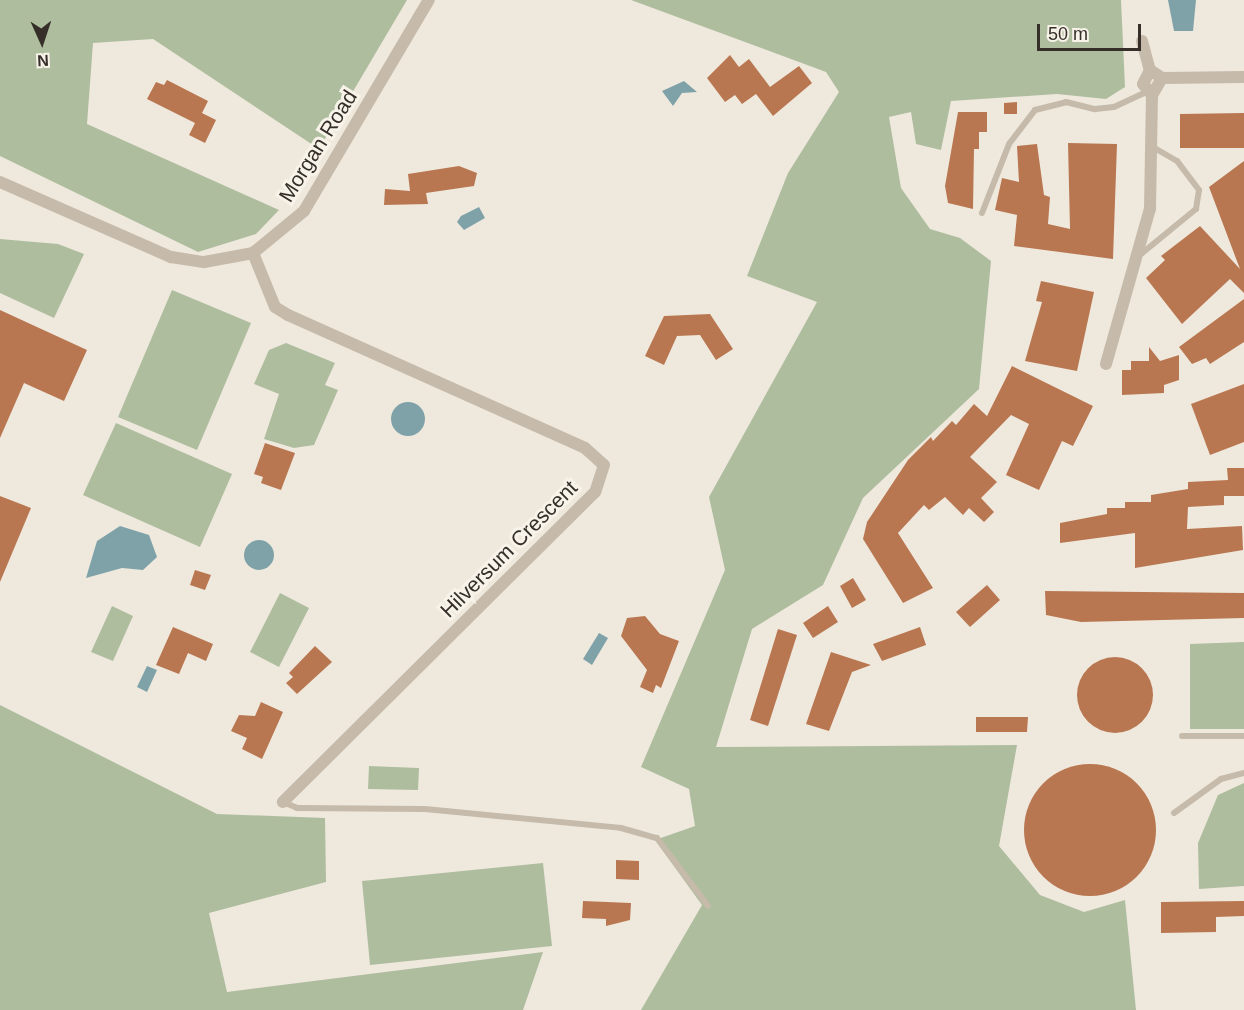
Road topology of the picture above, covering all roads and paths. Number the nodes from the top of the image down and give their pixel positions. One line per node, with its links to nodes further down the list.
1 (429, 0): 10 (street, Morgan Road)
2 (1142, 41): 3 (street)
3 (1150, 70): 5 (street); 6 (street)
4 (1244, 77): 5 (street)
5 (1162, 78): 6 (street)
6 (1149, 94): 7 (street); 9 (lane)
7 (1153, 147): 11 (street); 11 (lane)
8 (0, 182): 10 (street, Morgan Road)
9 (982, 213)
10 (253, 253): 16 (street, Hilversum Crescent)
11 (1139, 256): 12 (street)
12 (1106, 364)
13 (1182, 736): 14 (lane)
14 (1244, 736)
15 (1244, 773): 17 (lane)
16 (283, 802): 18 (lane)
17 (1174, 813)
18 (708, 906)

